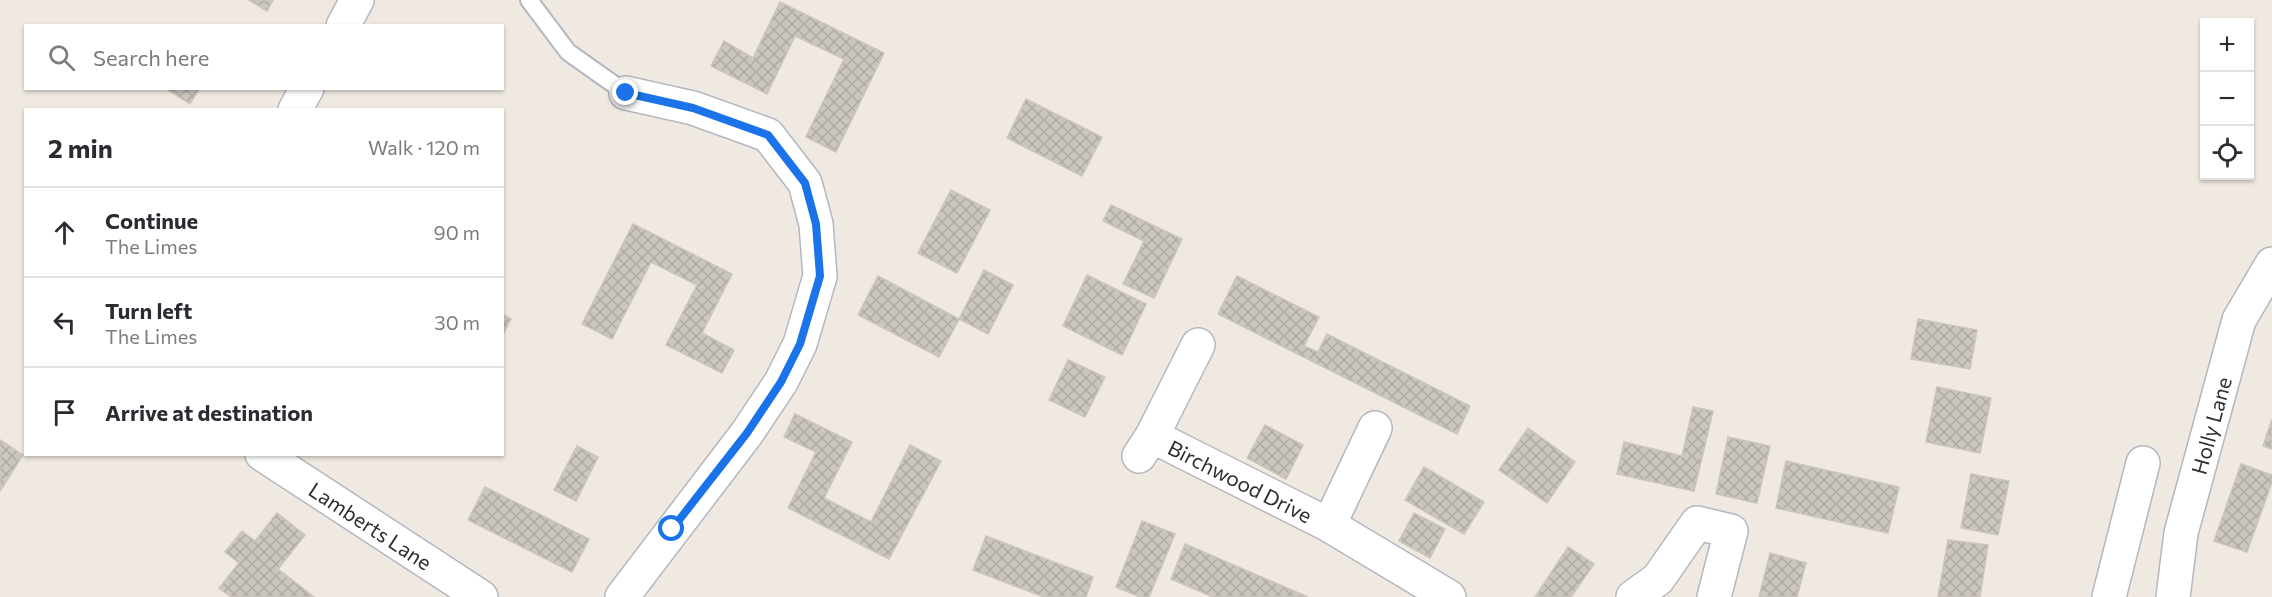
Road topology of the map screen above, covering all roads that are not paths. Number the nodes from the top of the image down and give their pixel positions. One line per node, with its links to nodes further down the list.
1 (357, 0): 3 (street)
2 (529, 0): 5 (lane)
3 (344, 24)
4 (306, 90): 6 (street)
5 (626, 93): 14 (street)
6 (296, 108)
7 (2272, 264): 19 (street, Holly Lane)
8 (1198, 345): 12 (street, Birchwood Drive)
9 (1375, 428): 12 (street, Birchwood Drive)
10 (265, 456): 13 (street, Lamberts Lane)
11 (2143, 463): 18 (street)
12 (1329, 525): 15 (street, Birchwood Drive)
13 (480, 597)
14 (622, 597)
15 (1449, 597)
16 (1633, 597): 17 (street)
17 (1714, 597)
18 (2109, 597)
19 (2173, 597)

